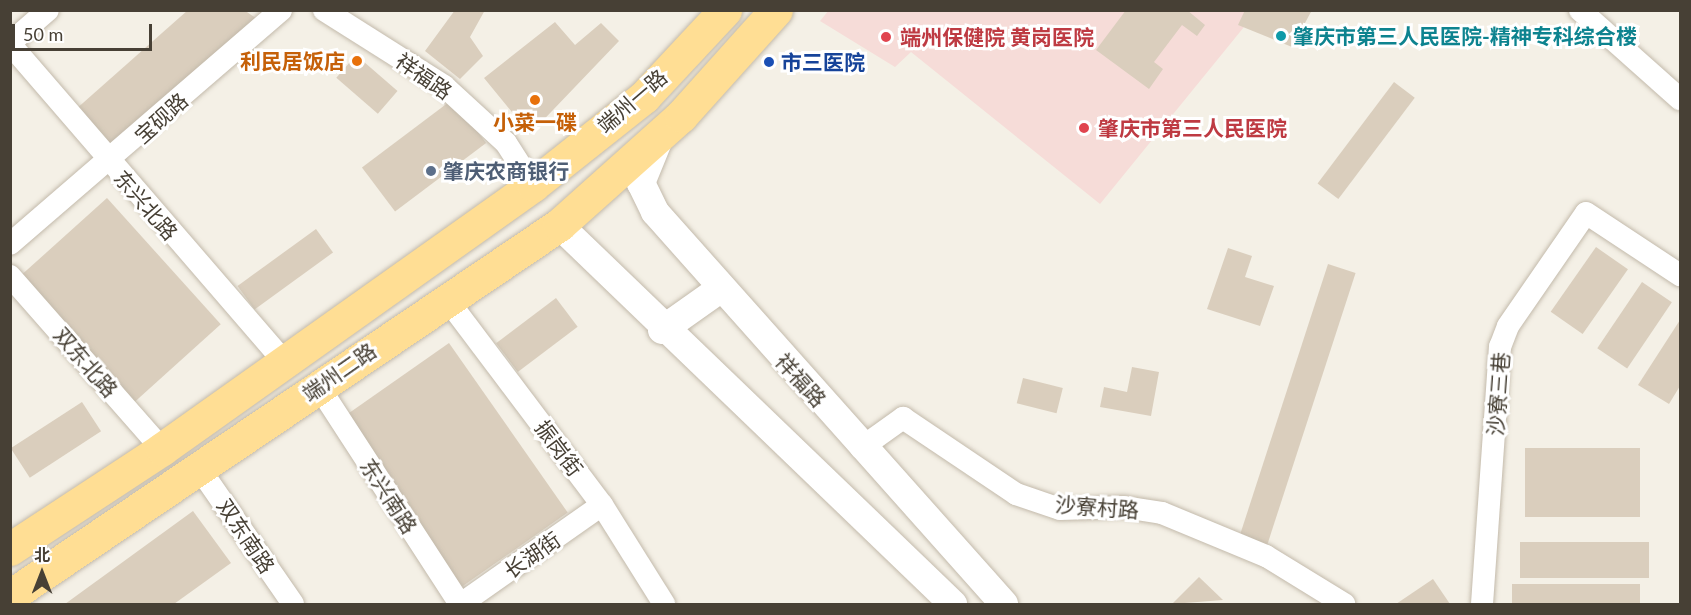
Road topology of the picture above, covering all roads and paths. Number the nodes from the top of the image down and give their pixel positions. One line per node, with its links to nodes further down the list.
1 (48, 10): 7 (street)
2 (281, 10): 10 (street, 宝砚路)
3 (324, 10): 11 (street, 祥福路)
4 (725, 10): 11 (main road, 端州一路)
5 (776, 10): 9 (main road, 端州一路)
6 (1580, 10): 8 (street)
7 (10, 44): 10 (street, 东兴北路)
8 (1680, 99)
9 (658, 139): 12 (main road, 端州二路); 16 (street, 祥福路)
10 (110, 164): 13 (street, 宝砚路); 19 (street, 东兴北路)
11 (532, 185): 19 (main road, 端州二路)
12 (559, 225): 17 (main road, 端州二路); 18 (street)
13 (10, 244)
14 (1680, 275): 33 (street, 沙寮三巷)
15 (10, 276): 22 (street, 双东北路)
16 (720, 289): 18 (street); 21 (street, 祥福路)
17 (446, 298): 20 (main road, 端州二路); 24 (street, 振岗街)
18 (662, 330): 30 (street)
19 (285, 363): 22 (main road, 端州二路)
20 (319, 387): 23 (main road, 端州二路); 28 (street, 东兴南路)
21 (861, 448): 31 (street, 祥福路); 32 (street, 沙寮村路)
22 (162, 449): 25 (main road, 端州二路)
23 (199, 468): 26 (main road, 端州二路); 27 (street, 双东南路)
24 (602, 506): 28 (street, 长湖街); 29 (street, 振岗街)
25 (10, 549)
26 (10, 596)
27 (293, 604)
28 (460, 604)
29 (664, 604)
30 (953, 604)
31 (1004, 604)
32 (1344, 604)
33 (1482, 604)

